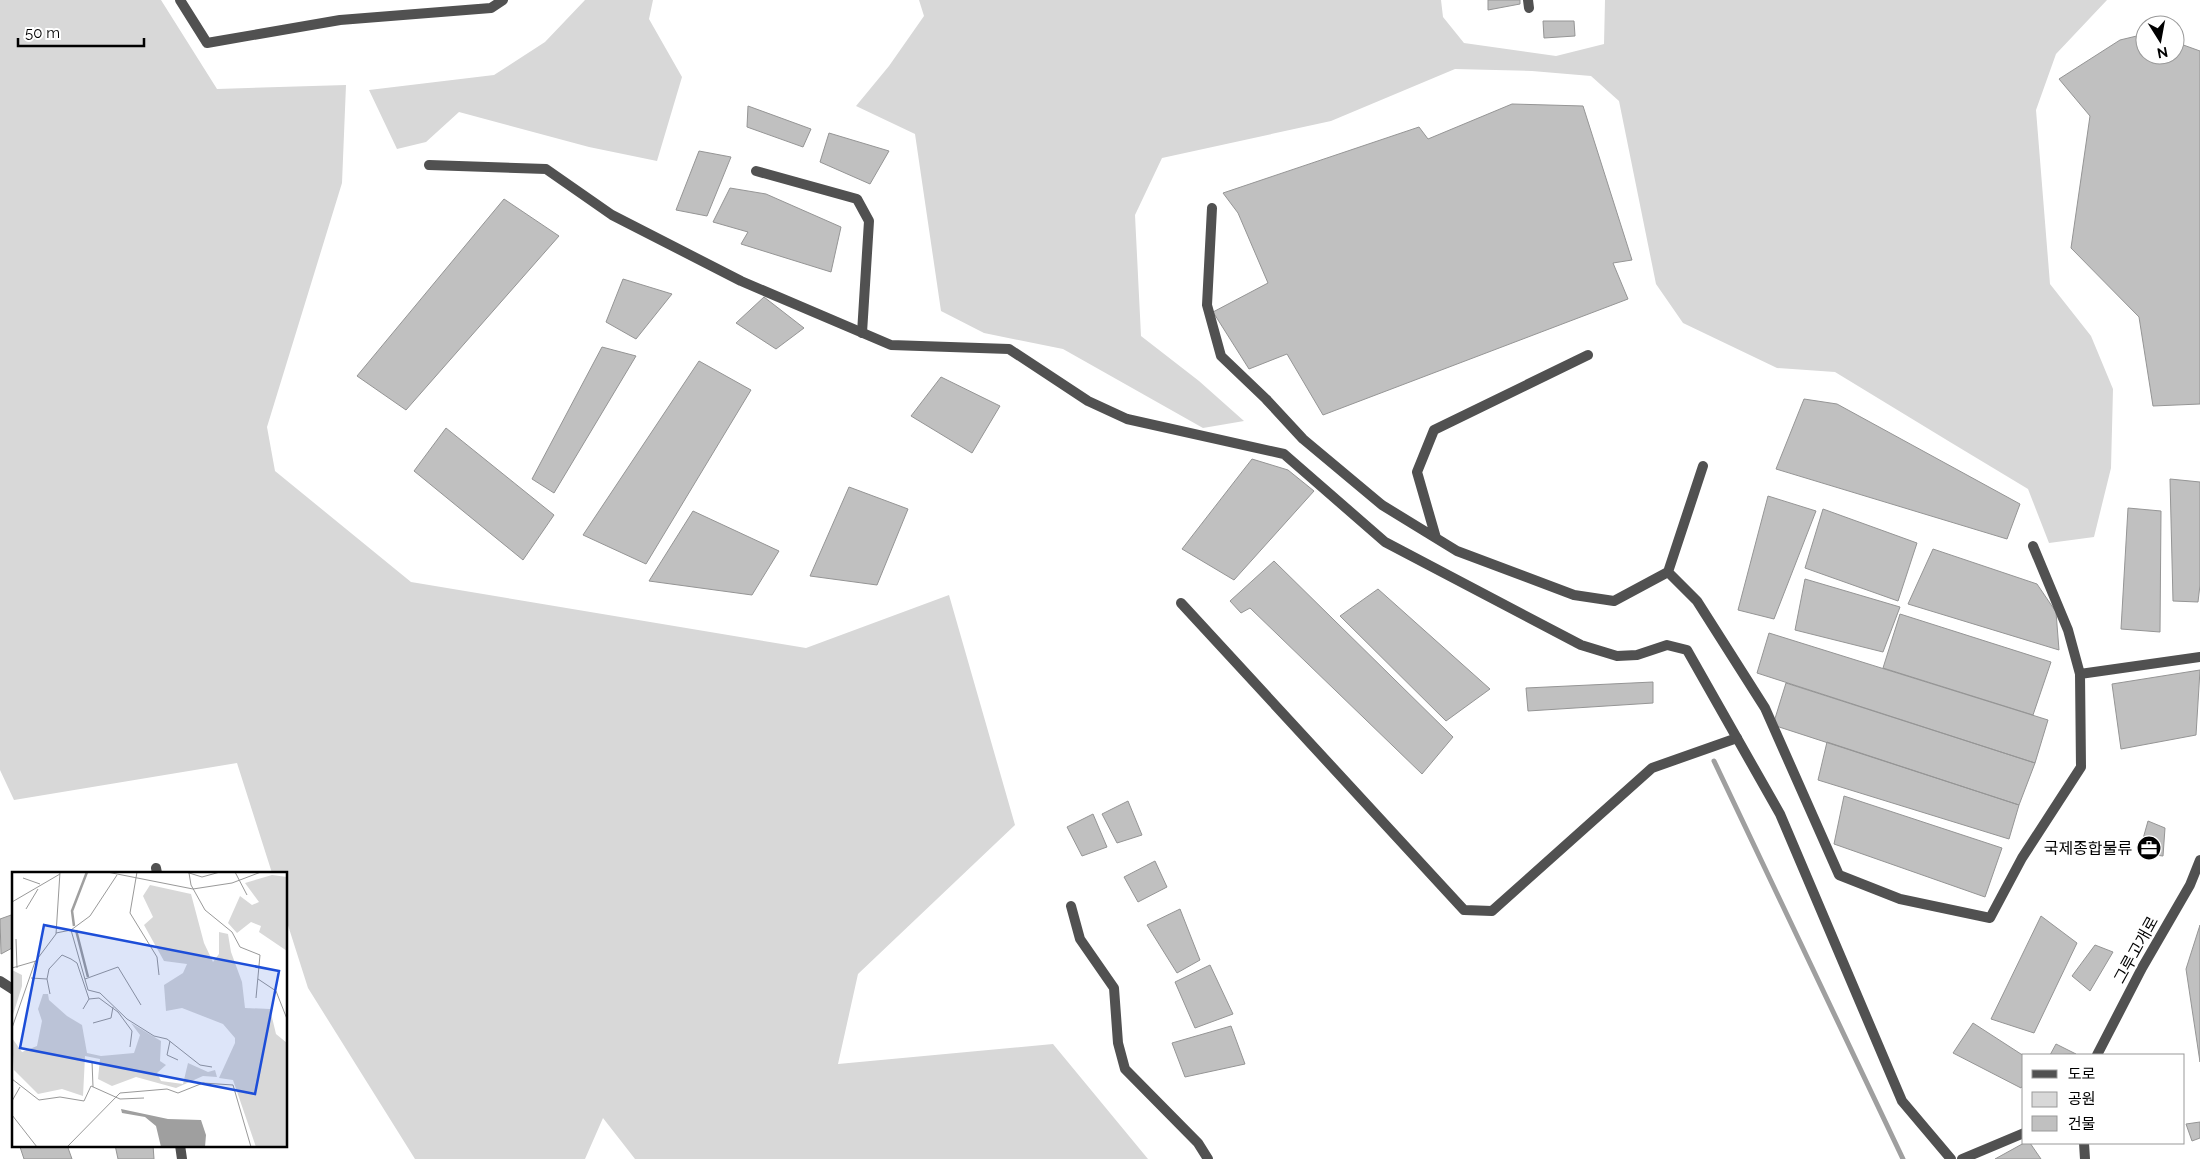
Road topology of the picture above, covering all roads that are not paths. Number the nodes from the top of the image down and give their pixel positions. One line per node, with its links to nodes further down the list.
1 (180, 0): 2 (street)
2 (503, 0)
3 (428, 165): 6 (street)
4 (756, 171): 6 (street)
5 (1212, 208): 9 (street)
6 (862, 333): 15 (street)
7 (1588, 355): 9 (street)
8 (1703, 466): 11 (street)
9 (1436, 538): 11 (street)
10 (2032, 546): 14 (street)
11 (1668, 572): 14 (street)
12 (1181, 603): 15 (street)
13 (2200, 657): 14 (street)
14 (2080, 674)
15 (1737, 738): 26 (street)
16 (2200, 860): 20 (street, 그루고개로)
17 (1071, 906): 25 (street)
18 (0, 981): 19 (street)
19 (12, 989)
20 (2098, 1054)
21 (2022, 1134): 27 (street)
22 (2084, 1144): 28 (street)
23 (180, 1146): 24 (street)
24 (182, 1159)
25 (1208, 1159)
26 (1951, 1159)
27 (1962, 1159)
28 (2085, 1159)

